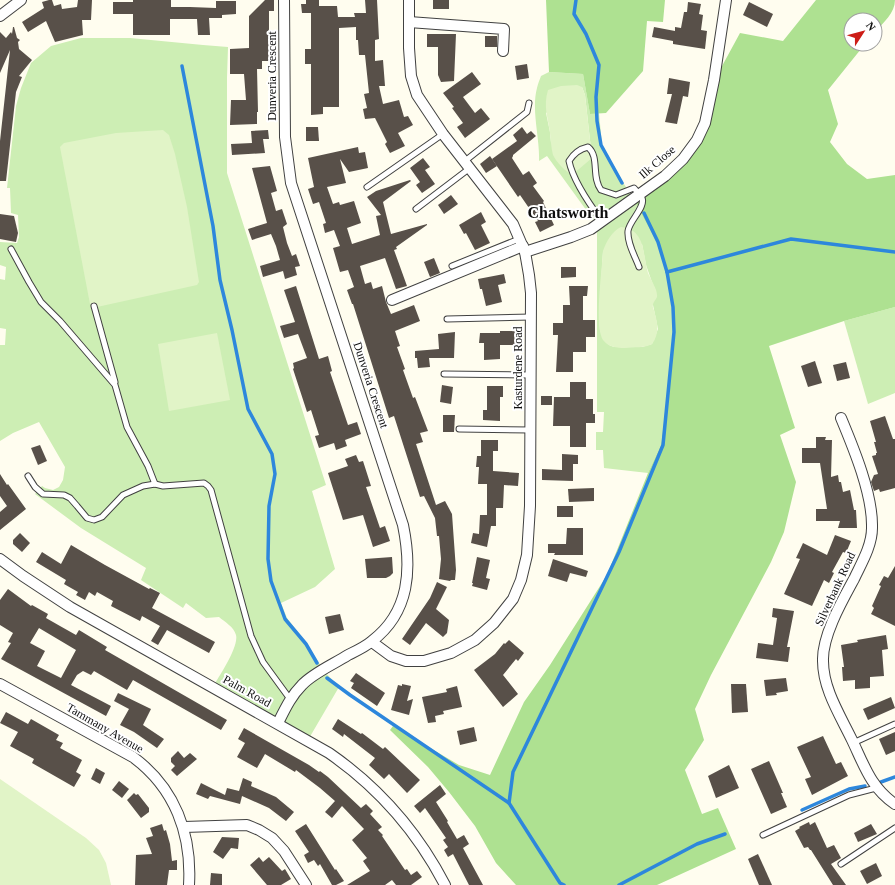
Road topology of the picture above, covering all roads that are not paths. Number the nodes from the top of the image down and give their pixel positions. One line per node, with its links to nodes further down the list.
1 (21, 0): 5 (street)
2 (284, 0): 32 (street, Dunveria Crescent)
3 (409, 0): 6 (street, Kasturdene Road)
4 (726, 0): 12 (street, Ilk Close)
5 (0, 16)
6 (409, 22): 7 (street); 9 (street, Kasturdene Road)
7 (503, 51)
8 (529, 103): 10 (lane)
9 (443, 134): 10 (street, Kasturdene Road); 11 (lane)
10 (467, 164): 13 (lane); 15 (street, Kasturdene Road)
11 (367, 187)
12 (640, 195): 14 (street, Ilk Close); 14 (lane); 18 (lane)
13 (416, 209)
14 (602, 221): 15 (street, Ilk Close)
15 (522, 246): 17 (lane); 19 (street, Ilk Close); 21 (street, Kasturdene Road)
16 (11, 249): 25 (lane)
17 (452, 266)
18 (639, 267)
19 (392, 300)
20 (94, 306): 25 (lane)
21 (531, 317): 22 (lane); 24 (street, Kasturdene Road)
22 (448, 319)
23 (444, 374): 24 (lane)
24 (531, 375): 28 (street, Kasturdene Road)
25 (115, 385): 30 (lane)
26 (841, 418): 37 (street, Silverbank Road)
27 (459, 429): 28 (lane)
28 (530, 430): 32 (street, Kasturdene Road)
29 (28, 476): 30 (lane)
30 (155, 484): 34 (lane)
31 (0, 559): 35 (street, Palm Road)
32 (372, 642): 34 (street, Dunveria Crescent)
33 (0, 684): 40 (street, Tammany Avenue)
34 (290, 699): 35 (street, Dunveria Crescent)
35 (278, 723): 46 (street, Palm Road)
36 (895, 724): 37 (lane)
37 (853, 743): 38 (street, Silverbank Road)
38 (876, 788): 39 (street, Silverbank Road); 42 (lane)
39 (895, 804)
40 (184, 827): 44 (street, Tammany Avenue); 45 (street)
41 (895, 828): 43 (lane)
42 (763, 835)
43 (841, 864)
44 (189, 885)
45 (306, 885)
46 (445, 885)

